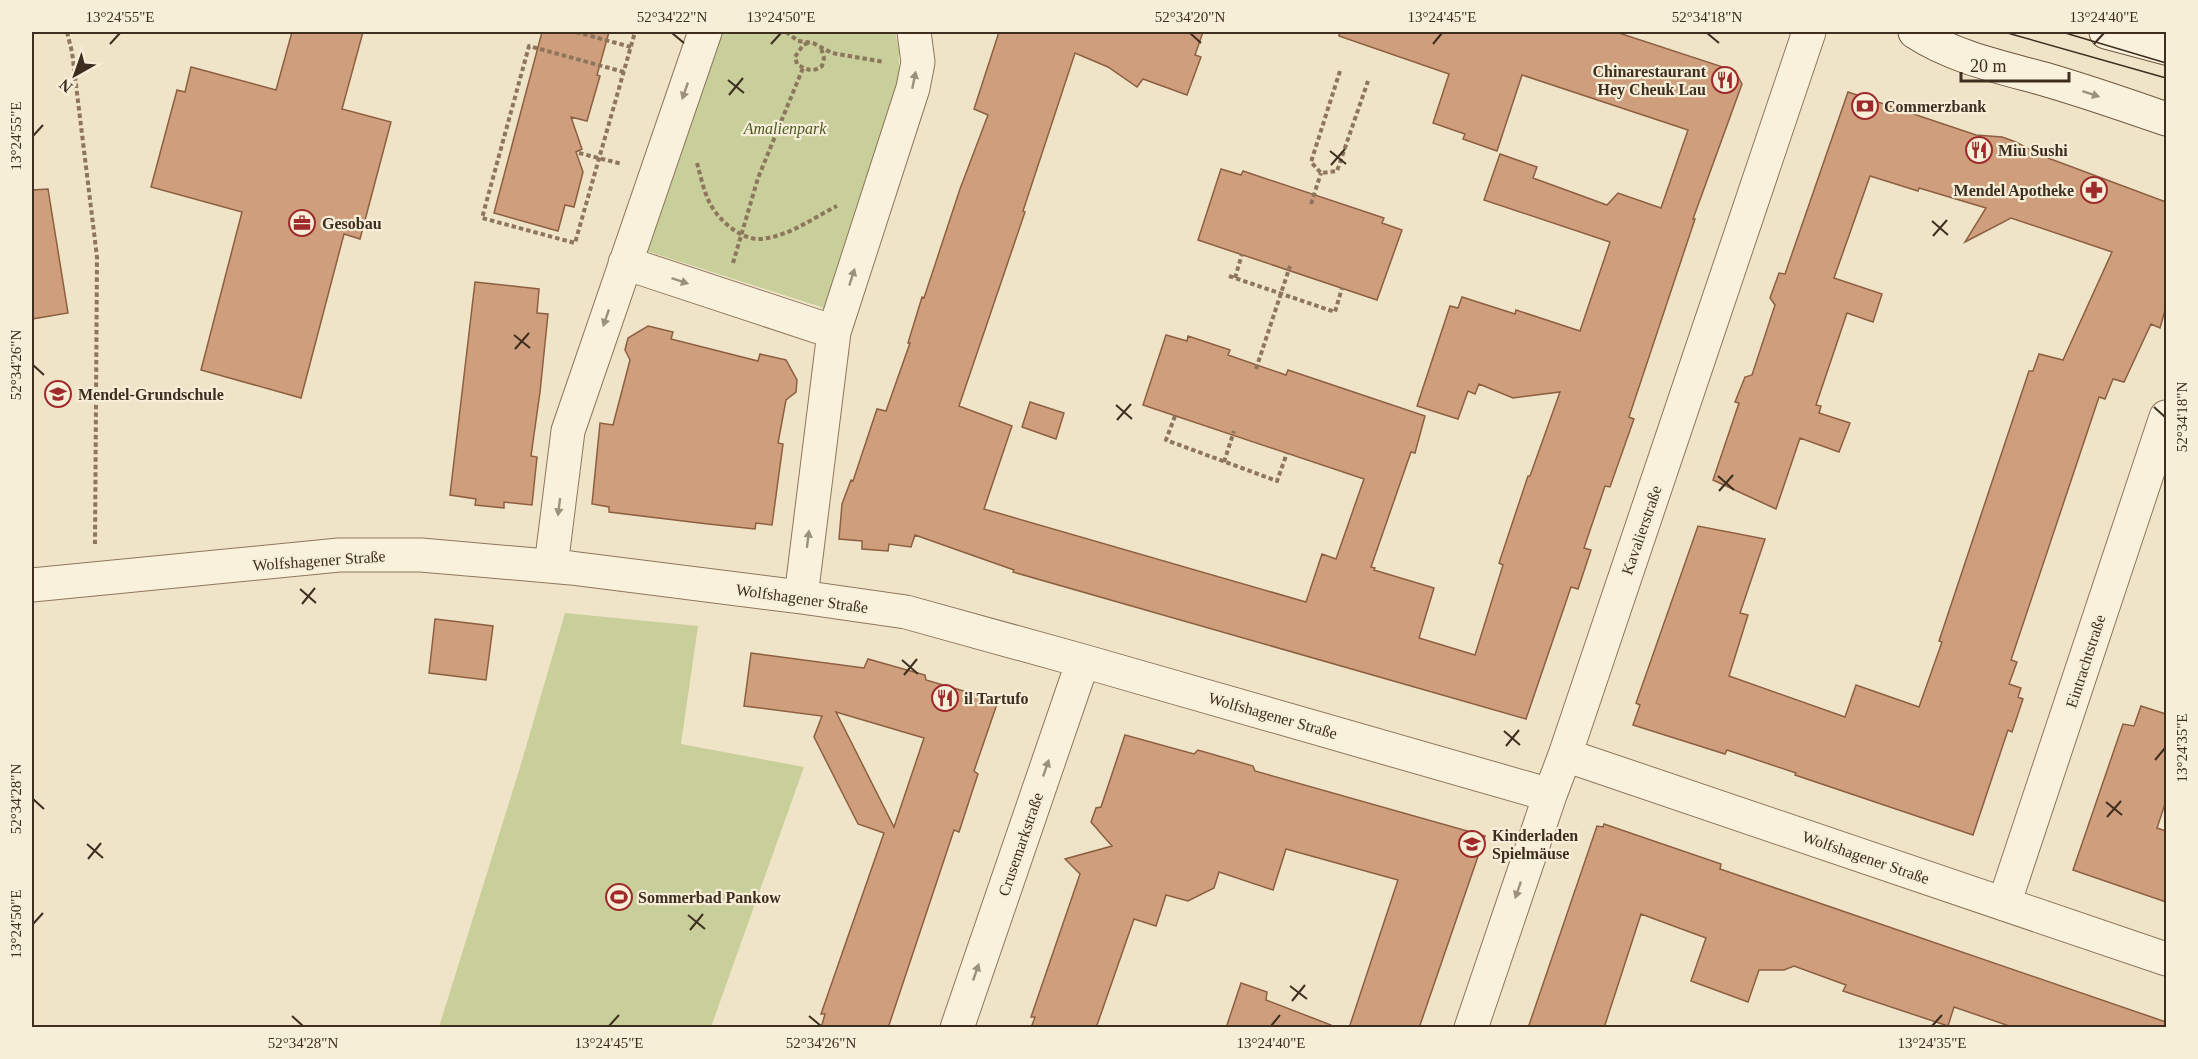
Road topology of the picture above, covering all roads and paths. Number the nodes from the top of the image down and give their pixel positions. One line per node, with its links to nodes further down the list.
1 (68, 32): 43 (path)
2 (576, 32): 11 (path)
3 (635, 32): 11 (path)
4 (705, 32): 30 (street, one-way to 30)
5 (786, 32): 10 (path)
6 (914, 32): 36 (street, one-way to 6)
7 (1809, 32): 48 (street, Kavalierstraße)
8 (1915, 32): 19 (street, one-way to 19)
9 (2106, 32): 13 (street)
10 (810, 42): 12 (path); 15 (path)
11 (631, 47): 17 (path)
12 (821, 48): 14 (path); 15 (path)
13 (2166, 48)
14 (893, 63)
15 (803, 68): 27 (path)
16 (1340, 71): 24 (path)
17 (624, 72): 21 (path); 21 (path)
18 (1368, 81): 24 (path)
19 (2166, 119)
20 (579, 153): 21 (path)
21 (600, 158): 23 (path)
22 (696, 161): 27 (path)
23 (630, 167)
24 (1322, 173): 26 (path)
25 (845, 202): 27 (path)
26 (1311, 204)
27 (741, 235): 28 (path)
28 (736, 250)
29 (1242, 254): 33 (path)
30 (625, 263): 36 (street, one-way to 36); 44 (street, one-way to 44)
31 (1290, 266): 35 (path)
32 (1229, 276): 33 (path)
33 (1235, 278): 35 (path)
34 (1342, 288): 35 (path)
35 (1281, 294): 37 (path)
36 (834, 332): 46 (street, one-way to 36)
37 (1256, 369)
38 (1175, 416): 42 (path)
39 (2166, 417): 50 (street, Eintrachtstraße)
40 (1234, 431): 42 (path)
41 (1287, 453): 42 (path)
42 (1224, 462)
43 (95, 551)
44 (551, 566): 45 (street, Wolfshagener Straße); 46 (street, Wolfshagener Straße)
45 (32, 585)
46 (801, 597): 47 (street, Wolfshagener Straße)
47 (1083, 661): 49 (street, Wolfshagener Straße); 52 (street, Crusemarkstraße, one-way to 47)
48 (1565, 755): 49 (street, Kavalierstraße); 50 (street, Wolfshagener Straße)
49 (1550, 795): 53 (street, Kavalierstraße, one-way to 53)
50 (2004, 904): 51 (street, Wolfshagener Straße)
51 (2166, 959)
52 (957, 1028)
53 (1471, 1028)

